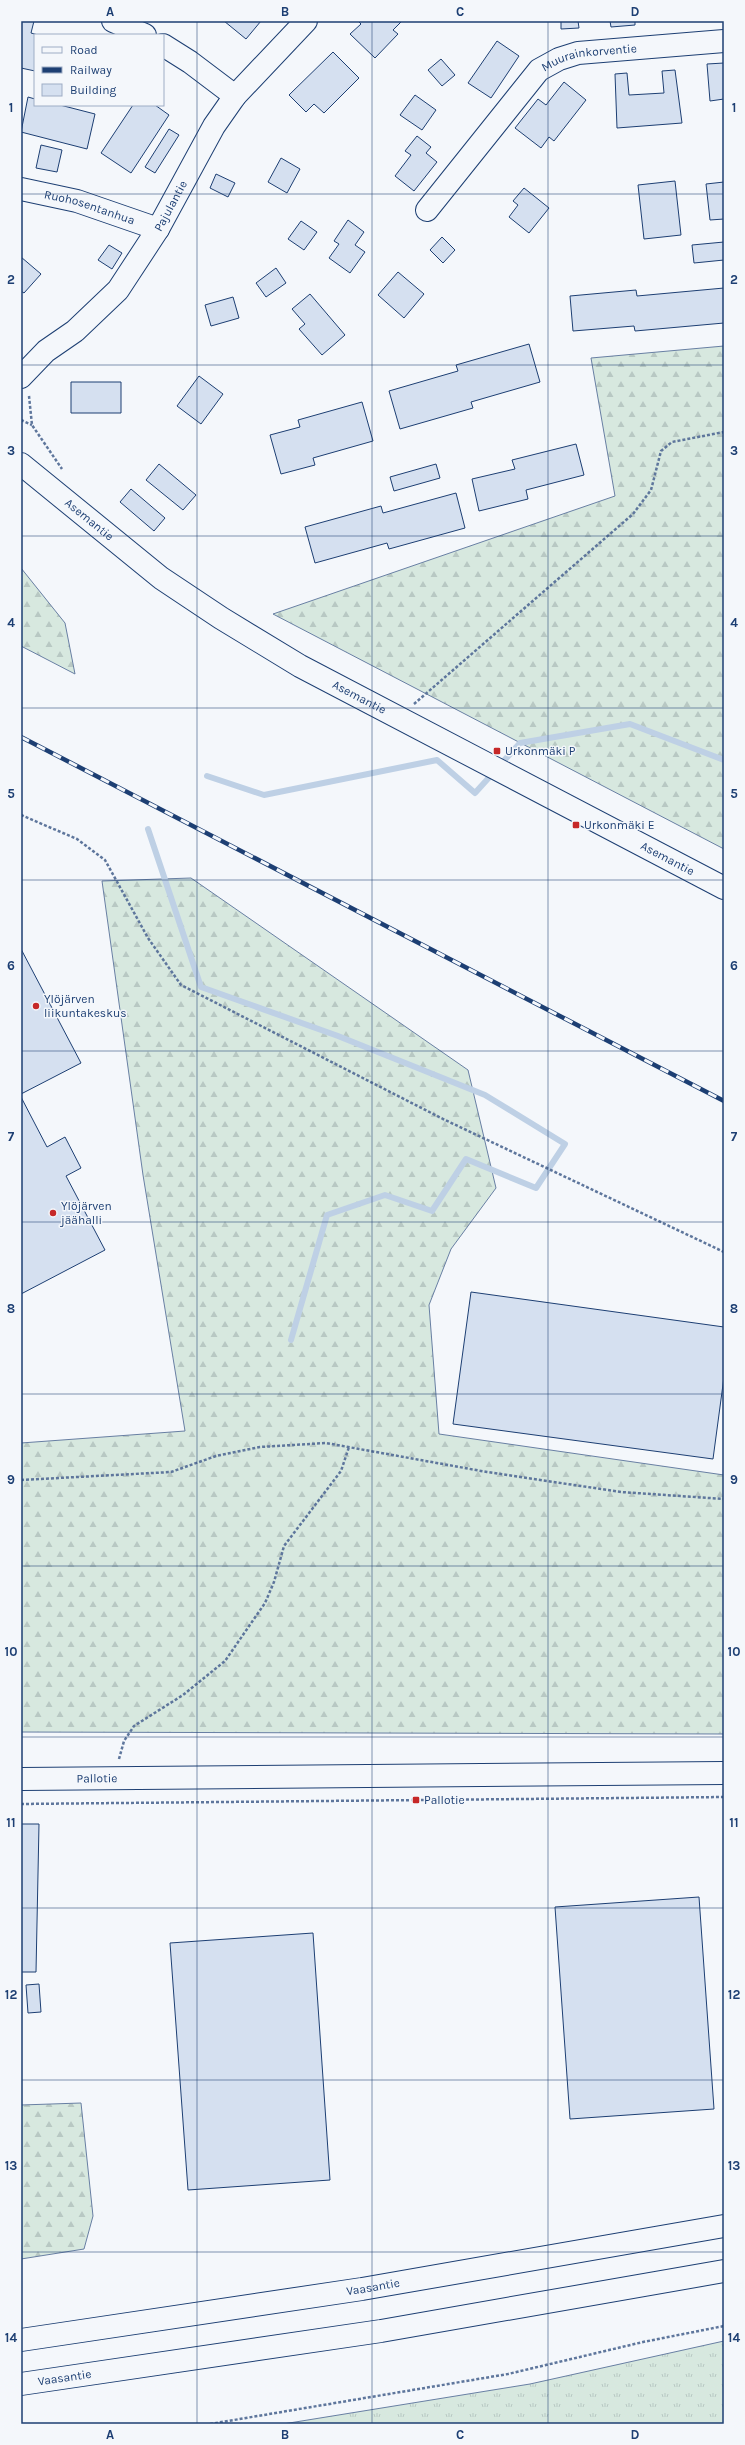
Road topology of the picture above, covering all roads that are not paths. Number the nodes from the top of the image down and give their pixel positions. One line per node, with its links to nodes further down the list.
1 (113, 21): 3 (main road)
2 (306, 21): 6 (main road, Pajulantie)
3 (143, 34)
4 (724, 41): 8 (main road, Muurainkorventie)
5 (164, 46): 6 (main road)
6 (235, 96): 9 (main road, Pajulantie)
7 (21, 189): 9 (main road, Ruohosentanhua)
8 (427, 210)
9 (158, 229): 10 (main road, Pajulantie)
10 (21, 377)
11 (21, 464): 12 (main road, Asemantie)
12 (724, 888)
13 (724, 1773): 14 (main road, Pallotie)
14 (21, 1779)
15 (724, 2226): 18 (main road, Vaasantie)
16 (724, 2271): 20 (main road, Vaasantie)
17 (21, 2334): 18 (main road)
18 (48, 2336): 19 (main road, Vaasantie)
19 (21, 2340)
20 (21, 2384)

